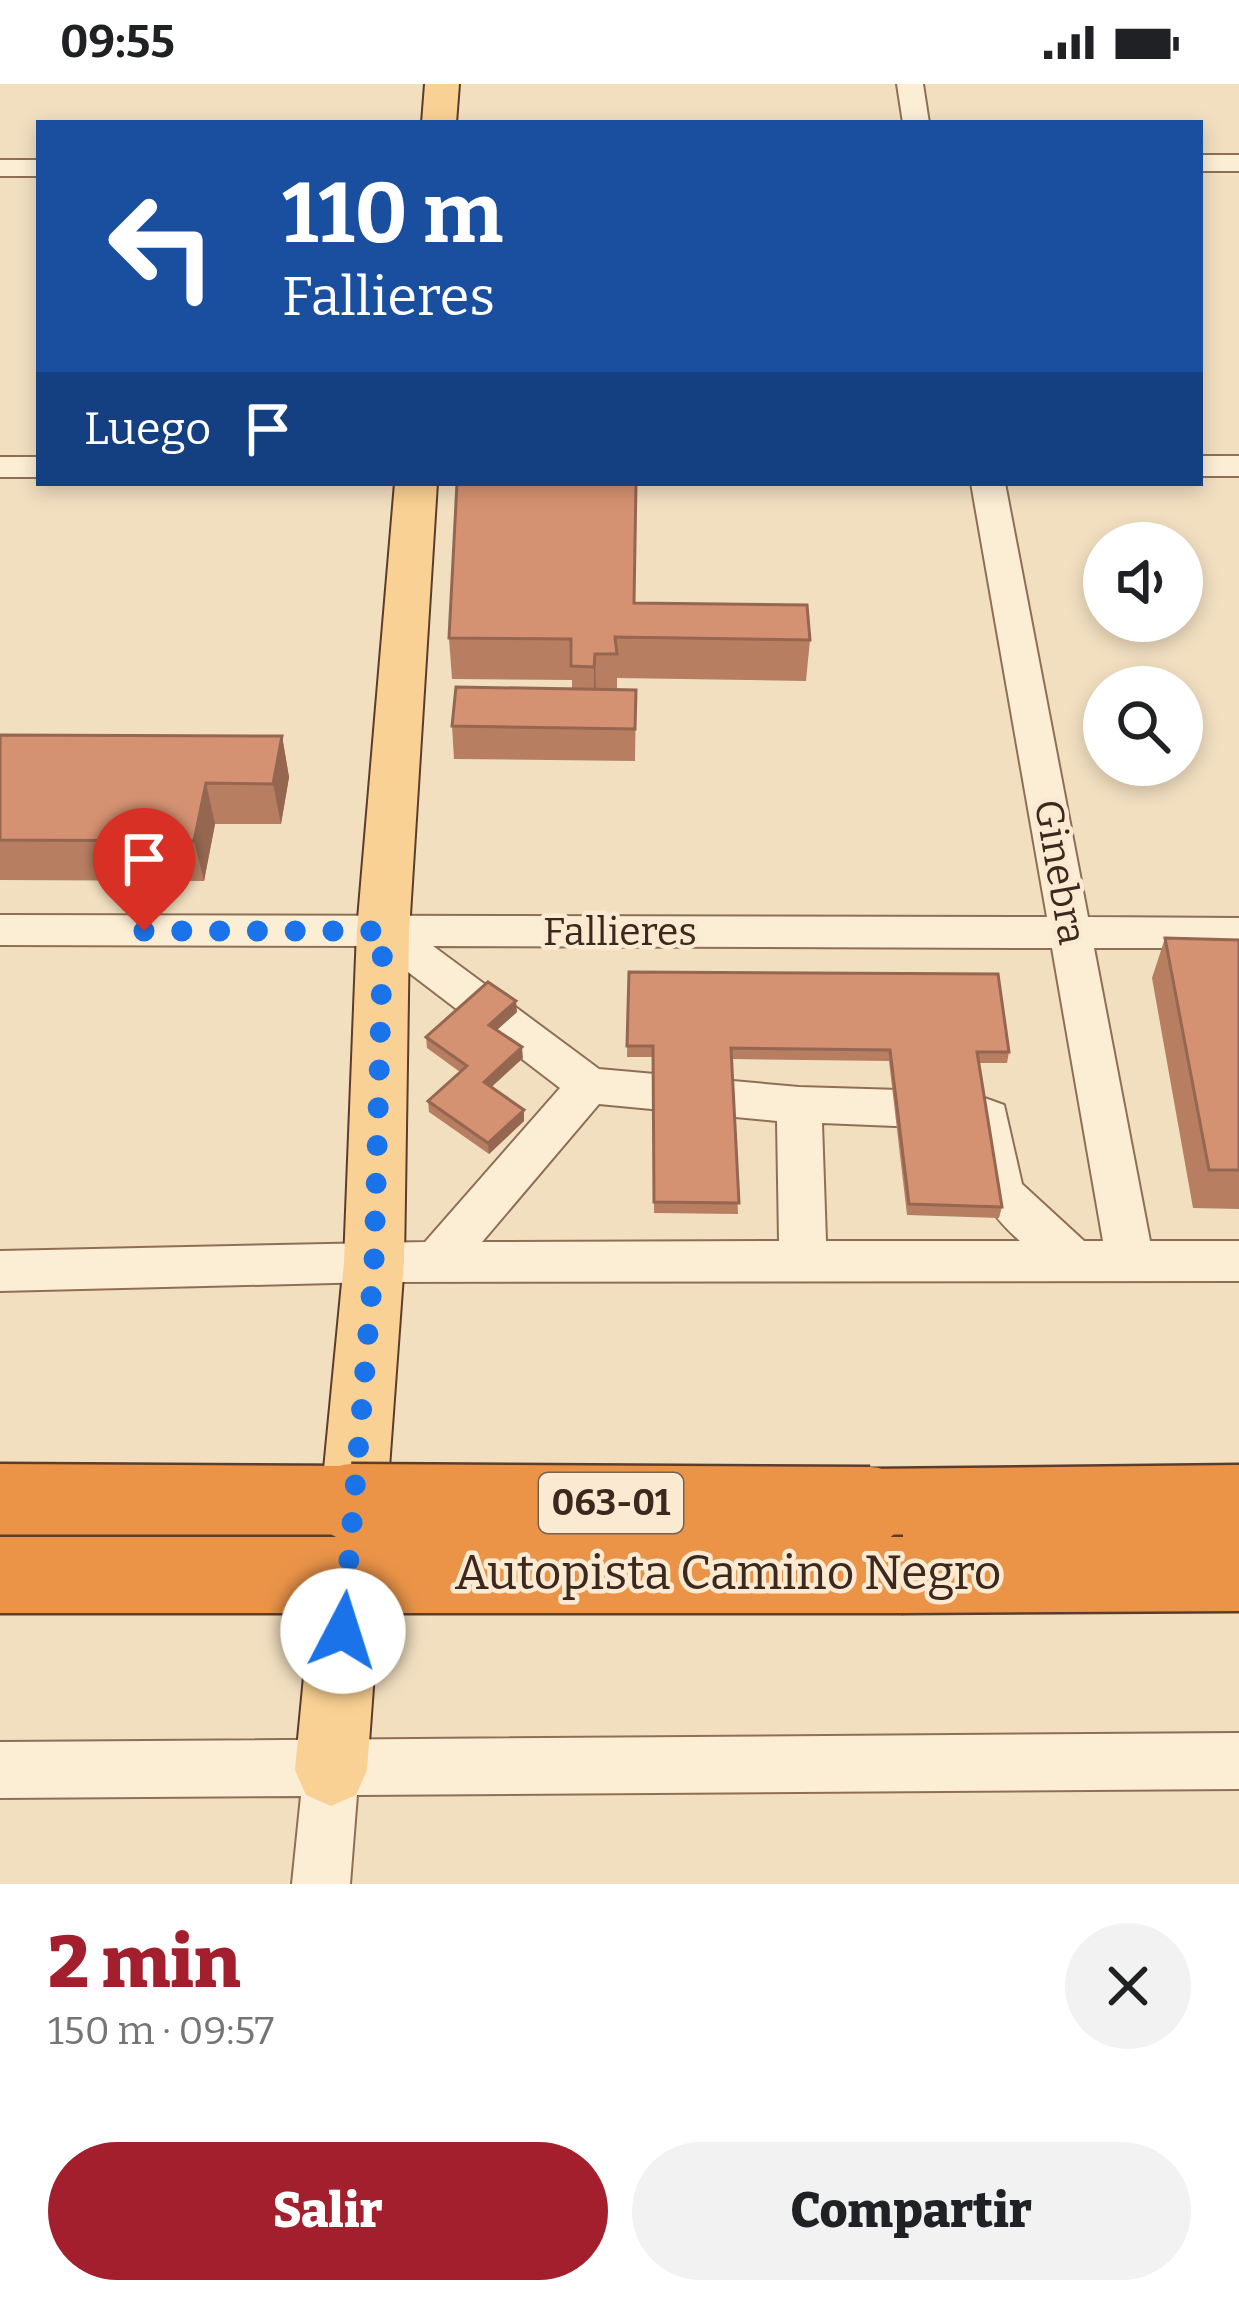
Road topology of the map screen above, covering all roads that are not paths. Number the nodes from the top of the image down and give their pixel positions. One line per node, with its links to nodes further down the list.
1 (442, 84): 3 (main road)
2 (910, 84): 4 (street)
3 (439, 120)
4 (916, 120)
5 (1239, 163): 6 (street)
6 (1203, 164)
7 (0, 168): 8 (street)
8 (36, 168)
9 (1203, 466): 10 (street)
10 (1239, 466)
11 (0, 467): 12 (street)
12 (36, 467)
13 (416, 486): 16 (main road)
14 (989, 486): 17 (street, Ginebra)
15 (0, 930): 16 (street, Fallieres)
16 (383, 931): 17 (street, Fallieres); 19 (street); 22 (main road)
17 (1071, 932): 18 (street, Fallieres); 25 (street, Ginebra)
18 (1239, 933)
19 (589, 1086): 20 (street); 22 (street)
20 (799, 1106): 23 (street); 24 (street)
21 (1239, 1261): 25 (street)
22 (405, 1262): 23 (street); 26 (street); 35 (main road)
23 (803, 1262): 24 (street)
24 (1075, 1262): 25 (street)
25 (1130, 1262)
26 (0, 1271)
27 (0, 1500): 28 (highway, Autopista Camino Negro / 063-01, bridge)
28 (1239, 1502)
29 (980, 1572): 30 (highway, Autopista Camino Negro / 063-01); 31 (highway, Autopista Camino Negro / 063-01, bridge); 32 (highway)
30 (1239, 1573)
31 (0, 1575)
32 (1239, 1601)
33 (1239, 1761): 35 (street)
34 (0, 1770): 35 (street)
35 (331, 1770): 36 (street)
36 (321, 1884)

